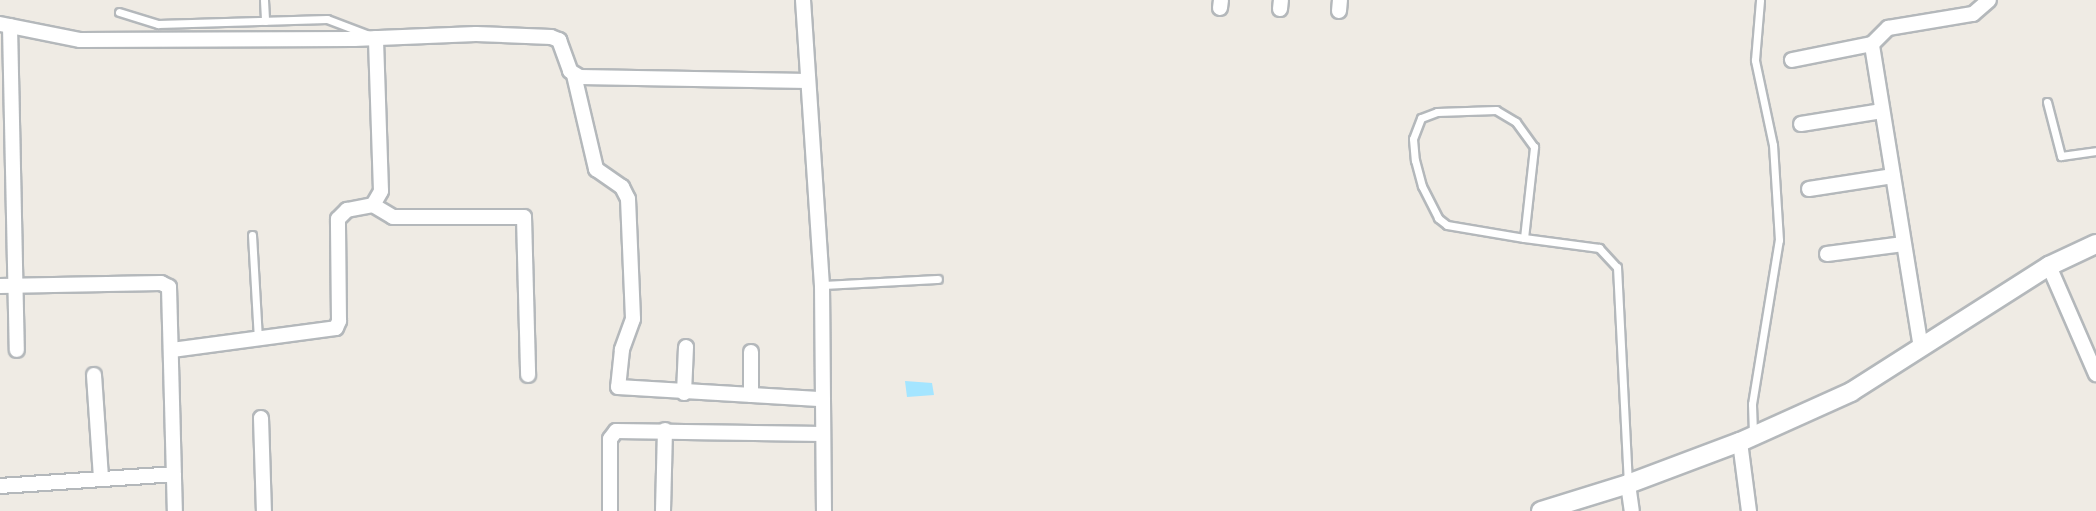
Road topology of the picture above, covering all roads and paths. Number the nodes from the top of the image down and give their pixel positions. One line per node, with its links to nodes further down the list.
1 (264, 0): 6 (lane)
2 (803, 0): 12 (street)
3 (1760, 0): 45 (lane)
4 (1989, 0): 9 (street)
5 (119, 12): 6 (lane)
6 (265, 21): 8 (lane)
7 (5, 25): 8 (street); 29 (street)
8 (376, 38): 11 (street); 19 (street)
9 (1872, 44): 10 (street); 14 (street)
10 (1792, 60)
11 (574, 75): 12 (street); 39 (street)
12 (808, 81): 27 (street)
13 (2047, 102): 16 (lane)
14 (1882, 111): 15 (street); 17 (street)
15 (1801, 124)
16 (2096, 151)
17 (1893, 176): 18 (street); 22 (street)
18 (1809, 189)
19 (373, 205): 30 (street); 38 (street)
20 (252, 235): 30 (lane)
21 (1524, 238): 21 (lane); 48 (lane)
22 (1903, 244): 24 (street); 32 (street)
23 (2096, 244): 25 (street)
24 (1827, 254)
25 (2049, 266): 32 (street); 36 (street)
26 (938, 279): 27 (lane)
27 (822, 285): 41 (street)
28 (0, 286): 29 (street)
29 (15, 286): 33 (street); 34 (street)
30 (258, 340): 34 (street)
31 (686, 347): 39 (street)
32 (1921, 348): 45 (street)
33 (17, 350)
34 (172, 350): 46 (street)
35 (751, 352): 40 (street)
36 (2096, 374)
37 (94, 375): 47 (street)
38 (528, 375)
39 (684, 393): 40 (street)
40 (751, 395): 41 (street)
41 (823, 399): 44 (street)
42 (261, 418): 52 (street)
43 (665, 430): 44 (street); 53 (street); 54 (street)
44 (823, 434): 55 (street)
45 (1747, 439): 48 (street); 58 (street)
46 (174, 474): 47 (street); 51 (street)
47 (101, 479): 49 (street)
48 (1628, 484): 50 (street); 57 (street)
49 (0, 486)
50 (1574, 506): 56 (street)
51 (175, 511)
52 (264, 511)
53 (610, 511)
54 (663, 511)
55 (824, 511)
56 (1541, 511)
57 (1632, 511)
58 (1749, 511)

